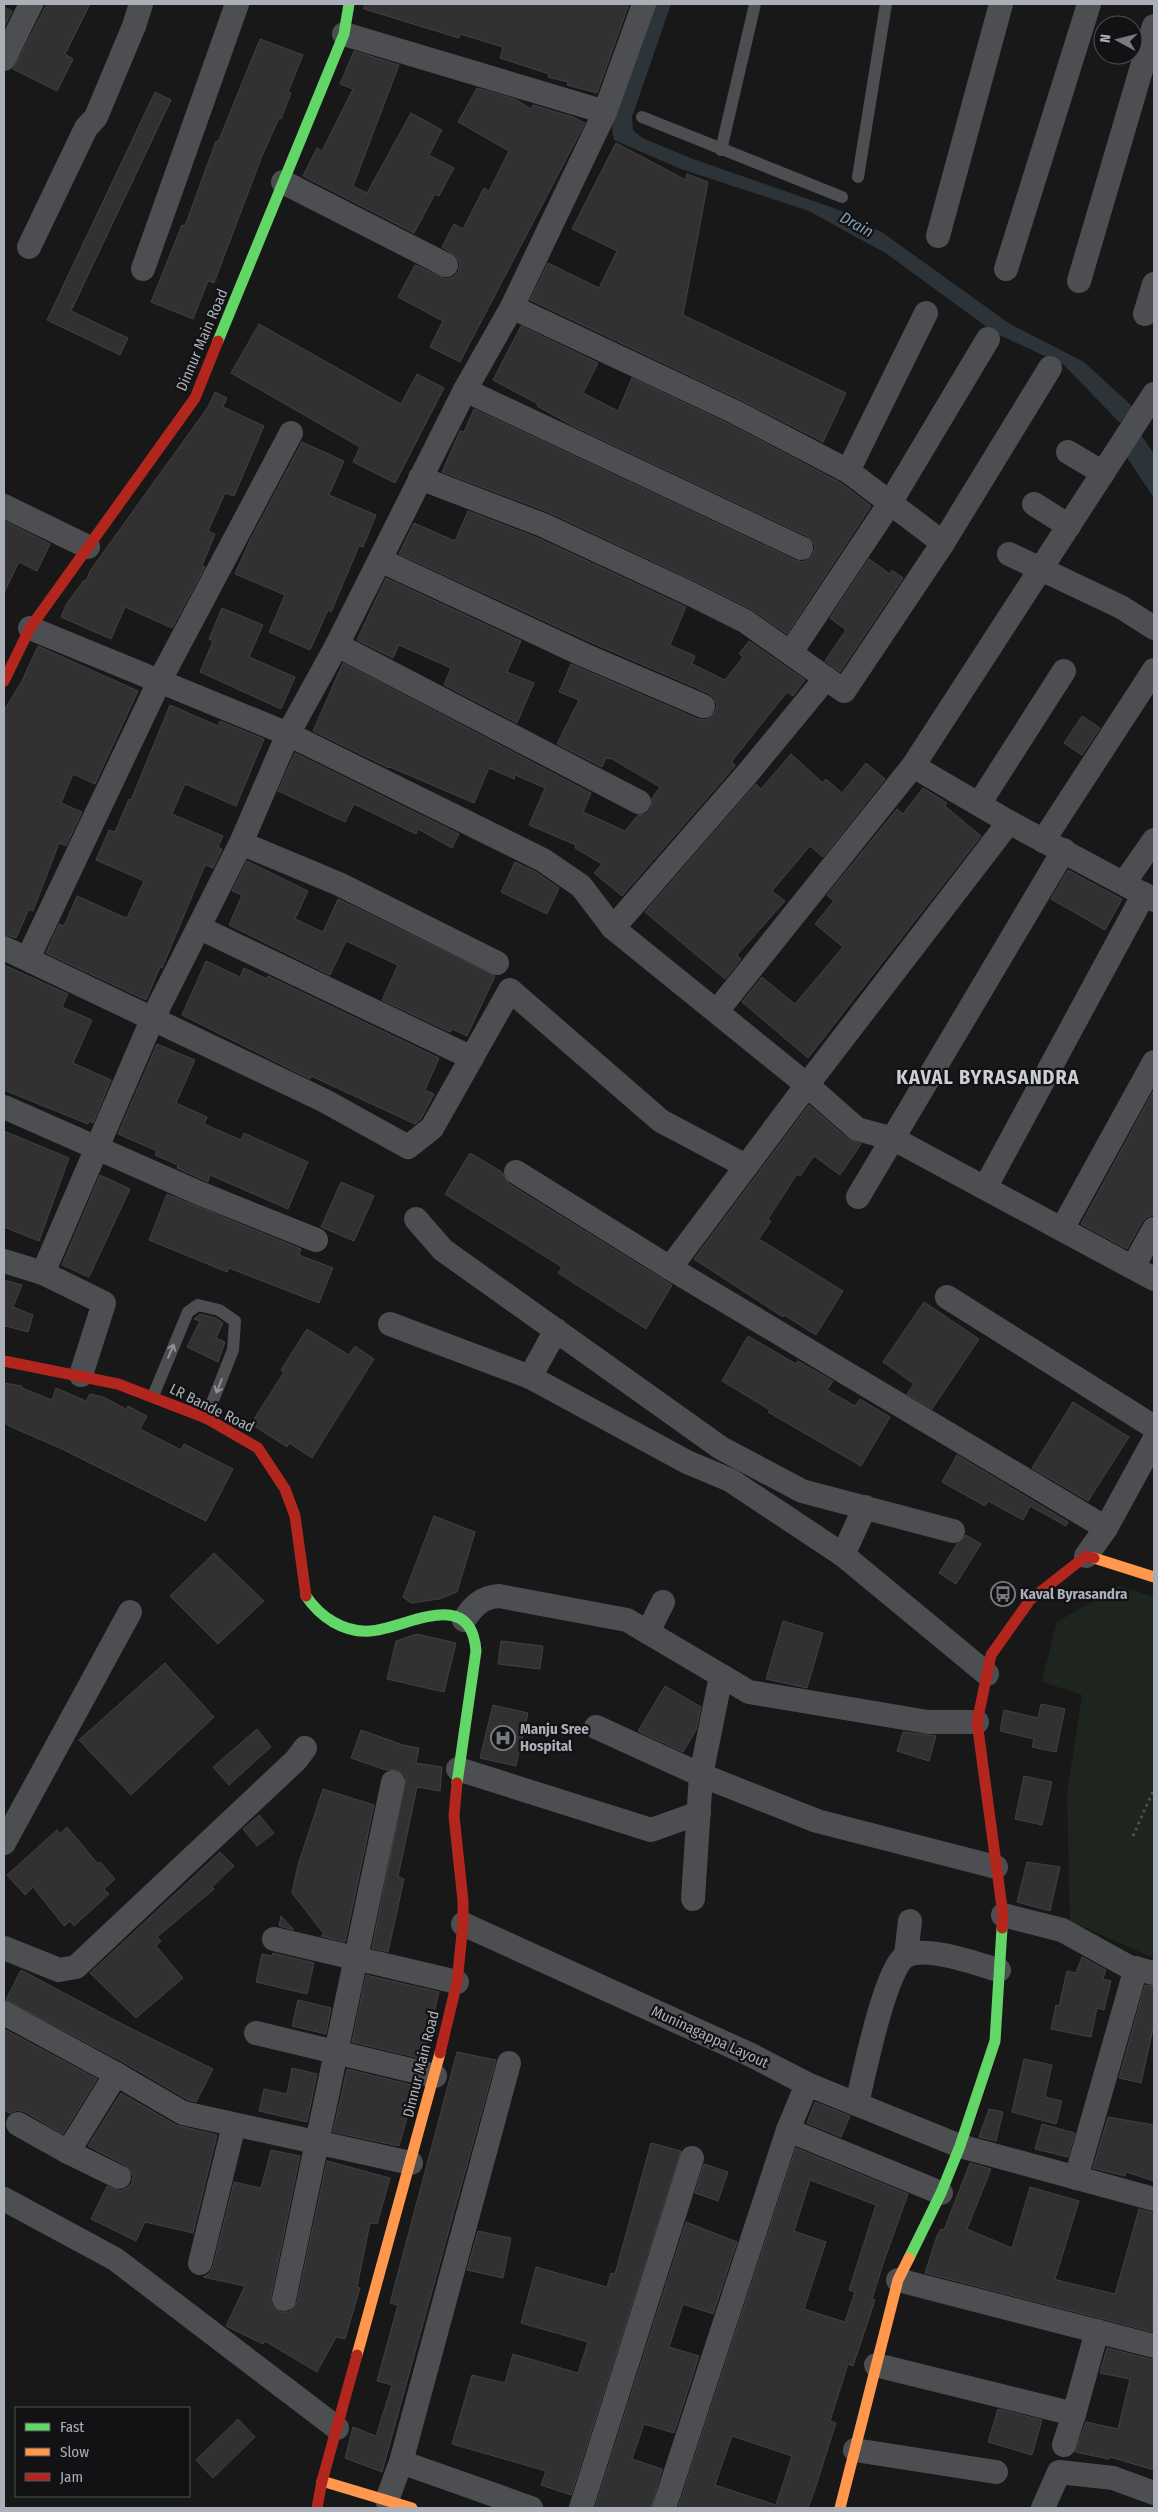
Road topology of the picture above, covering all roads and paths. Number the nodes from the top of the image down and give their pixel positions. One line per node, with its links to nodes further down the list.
1 (30, 4): 12 (street)
2 (140, 4): 20 (street)
3 (237, 4): 22 (street)
4 (349, 4): 11 (street, Dinnur Main Road)
5 (644, 4): 13 (street)
6 (755, 4): 15 (lane)
7 (886, 4): 16 (lane)
8 (1000, 4): 19 (street)
9 (1089, 4): 23 (street)
10 (1154, 26): 24 (street)
11 (344, 34): 13 (street); 17 (street, Dinnur Main Road)
12 (4, 59)
13 (605, 112): 26 (street)
14 (642, 117): 15 (lane)
15 (721, 150): 18 (lane)
16 (858, 177)
17 (283, 182): 21 (street); 43 (street, Dinnur Main Road)
18 (842, 198)
19 (938, 236)
20 (29, 247)
21 (446, 265)
22 (143, 269)
23 (1006, 269)
24 (1079, 281)
25 (1154, 284): 28 (street)
26 (512, 308): 31 (street); 35 (street)
27 (926, 313): 35 (street)
28 (1145, 314)
29 (988, 339): 38 (street)
30 (1050, 368): 42 (street)
31 (466, 390): 37 (street); 44 (street)
32 (1154, 394): 36 (street)
33 (291, 434): 56 (street)
34 (1068, 452): 36 (street)
35 (848, 471): 38 (street)
36 (1104, 473): 41 (street)
37 (420, 478): 46 (street); 51 (street)
38 (890, 503): 42 (street); 51 (street)
39 (1034, 504): 41 (street)
40 (4, 506): 43 (street)
41 (1069, 526): 47 (street)
42 (943, 543): 54 (street)
43 (88, 547): 48 (street, Dinnur Main Road)
44 (801, 548)
45 (1009, 554): 47 (street)
46 (380, 560): 50 (street); 57 (street)
47 (1042, 569): 49 (street); 59 (street)
48 (30, 628): 55 (street, Dinnur Main Road); 56 (street)
49 (1154, 628)
50 (337, 645): 58 (street); 60 (street)
51 (791, 652): 54 (street)
52 (1154, 670): 65 (street)
53 (1064, 671): 61 (street)
54 (826, 678): 68 (street)
55 (4, 681)
56 (159, 682): 58 (street); 70 (street)
57 (702, 706)
58 (288, 734): 64 (street); 68 (street)
59 (913, 766): 61 (street); 72 (street)
60 (639, 802)
61 (979, 804): 62 (street)
62 (1009, 822): 65 (street); 76 (street)
63 (1154, 840): 66 (street)
64 (241, 843): 67 (street); 71 (street)
65 (1054, 845): 66 (street); 78 (street)
66 (1141, 892): 82 (street)
67 (200, 928): 73 (street); 74 (street)
68 (613, 928): 72 (street)
69 (4, 948): 70 (street)
70 (28, 958): 73 (street)
71 (496, 963)
72 (717, 1011): 76 (street)
73 (152, 1020): 74 (street); 79 (street)
74 (472, 1058): 80 (street)
75 (1154, 1062): 86 (street)
76 (807, 1085): 78 (street); 80 (street)
77 (4, 1107): 79 (street)
78 (894, 1139): 82 (street); 83 (street)
79 (96, 1148): 87 (street); 91 (street)
80 (746, 1166): 90 (street)
81 (516, 1172): 90 (street)
82 (985, 1188): 86 (street)
83 (858, 1197)
84 (416, 1219): 95 (street)
85 (1154, 1229): 89 (street)
86 (1062, 1230): 89 (street)
87 (316, 1240)
88 (4, 1261): 91 (street)
89 (1133, 1267): 92 (street)
90 (670, 1268): 104 (street)
91 (43, 1273): 97 (street)
92 (1154, 1279)
93 (947, 1297): 101 (street)
94 (390, 1324): 98 (street)
95 (556, 1330): 98 (street); 103 (street)
96 (4, 1361): 97 (street, LR Bande Road)
97 (80, 1375): 99 (street, LR Bande Road)
98 (530, 1377): 106 (street)
99 (152, 1396): 100 (street, LR Bande Road); 100 (lane, one-way to 100)
100 (206, 1418): 111 (street, LR Bande Road)
101 (1154, 1427)
102 (1154, 1440): 104 (street)
103 (865, 1507): 105 (street); 106 (street)
104 (1106, 1528): 107 (street)
105 (953, 1530)
106 (843, 1555): 113 (street)
107 (1086, 1556): 108 (street); 113 (street)
108 (1154, 1577)
109 (664, 1602): 112 (street)
110 (130, 1612): 124 (street)
111 (464, 1620): 112 (street); 118 (street, Dinnur Main Road)
112 (648, 1632): 114 (street)
113 (987, 1674): 115 (street)
114 (721, 1676): 115 (street); 119 (street)
115 (977, 1722): 125 (street)
116 (596, 1727): 119 (street)
117 (305, 1748): 131 (street)
118 (458, 1769): 122 (street); 129 (street, Dinnur Main Road)
119 (701, 1775): 122 (street); 125 (street)
120 (393, 1782): 133 (street)
121 (1154, 1789): 123 (path)
122 (699, 1813): 126 (street)
123 (1133, 1836)
124 (4, 1843)
125 (996, 1867): 127 (street)
126 (693, 1899)
127 (1003, 1915): 134 (street); 135 (street)
128 (910, 1920): 132 (street)
129 (463, 1924): 136 (street, Dinnur Main Road); 143 (street, Muninagappa Layout)
130 (274, 1939): 133 (street)
131 (4, 1948)
132 (906, 1955): 134 (street); 144 (street)
133 (356, 1958): 136 (street); 139 (street)
134 (999, 1970): 149 (street)
135 (1145, 1971): 154 (street)
136 (457, 1982): 142 (street, Dinnur Main Road)
137 (4, 2013): 141 (street)
138 (256, 2033): 139 (street)
139 (336, 2053): 142 (street); 148 (street)
140 (509, 2063): 168 (street)
141 (116, 2074): 146 (street); 150 (street)
142 (435, 2076): 152 (street, Dinnur Main Road)
143 (807, 2084): 144 (street, Muninagappa Layout); 147 (street)
144 (857, 2104): 149 (street, Muninagappa Layout)
145 (18, 2124): 150 (street)
146 (234, 2125): 148 (street); 158 (street)
147 (788, 2130): 155 (street); 177 (street)
148 (317, 2143): 152 (street); 160 (street)
149 (960, 2146): 154 (street, Muninagappa Layout); 155 (street)
150 (68, 2152): 153 (street)
151 (692, 2158): 176 (street)
152 (411, 2163): 165 (street, Dinnur Main Road)
153 (119, 2177)
154 (1076, 2178): 157 (street, Muninagappa Layout)
155 (941, 2193): 159 (street)
156 (4, 2199): 165 (street)
157 (1154, 2199)
158 (200, 2263)
159 (898, 2280): 161 (street); 163 (street)
160 (284, 2299)
161 (1096, 2331): 162 (street); 164 (street)
162 (1154, 2346)
163 (876, 2365): 164 (street); 167 (street)
164 (1074, 2414): 166 (street)
165 (337, 2428): 170 (street, Dinnur Main Road)
166 (1064, 2445)
167 (855, 2450): 169 (street); 178 (street)
168 (401, 2462): 172 (street); 175 (street)
169 (996, 2472)
170 (322, 2481): 172 (street); 173 (street, Dinnur Main Road)
171 (1154, 2493): 179 (street)
172 (387, 2500): 174 (street)
173 (317, 2508)
174 (412, 2508)
175 (531, 2508)
176 (582, 2508)
177 (664, 2508)
178 (840, 2508)
179 (1043, 2508)

